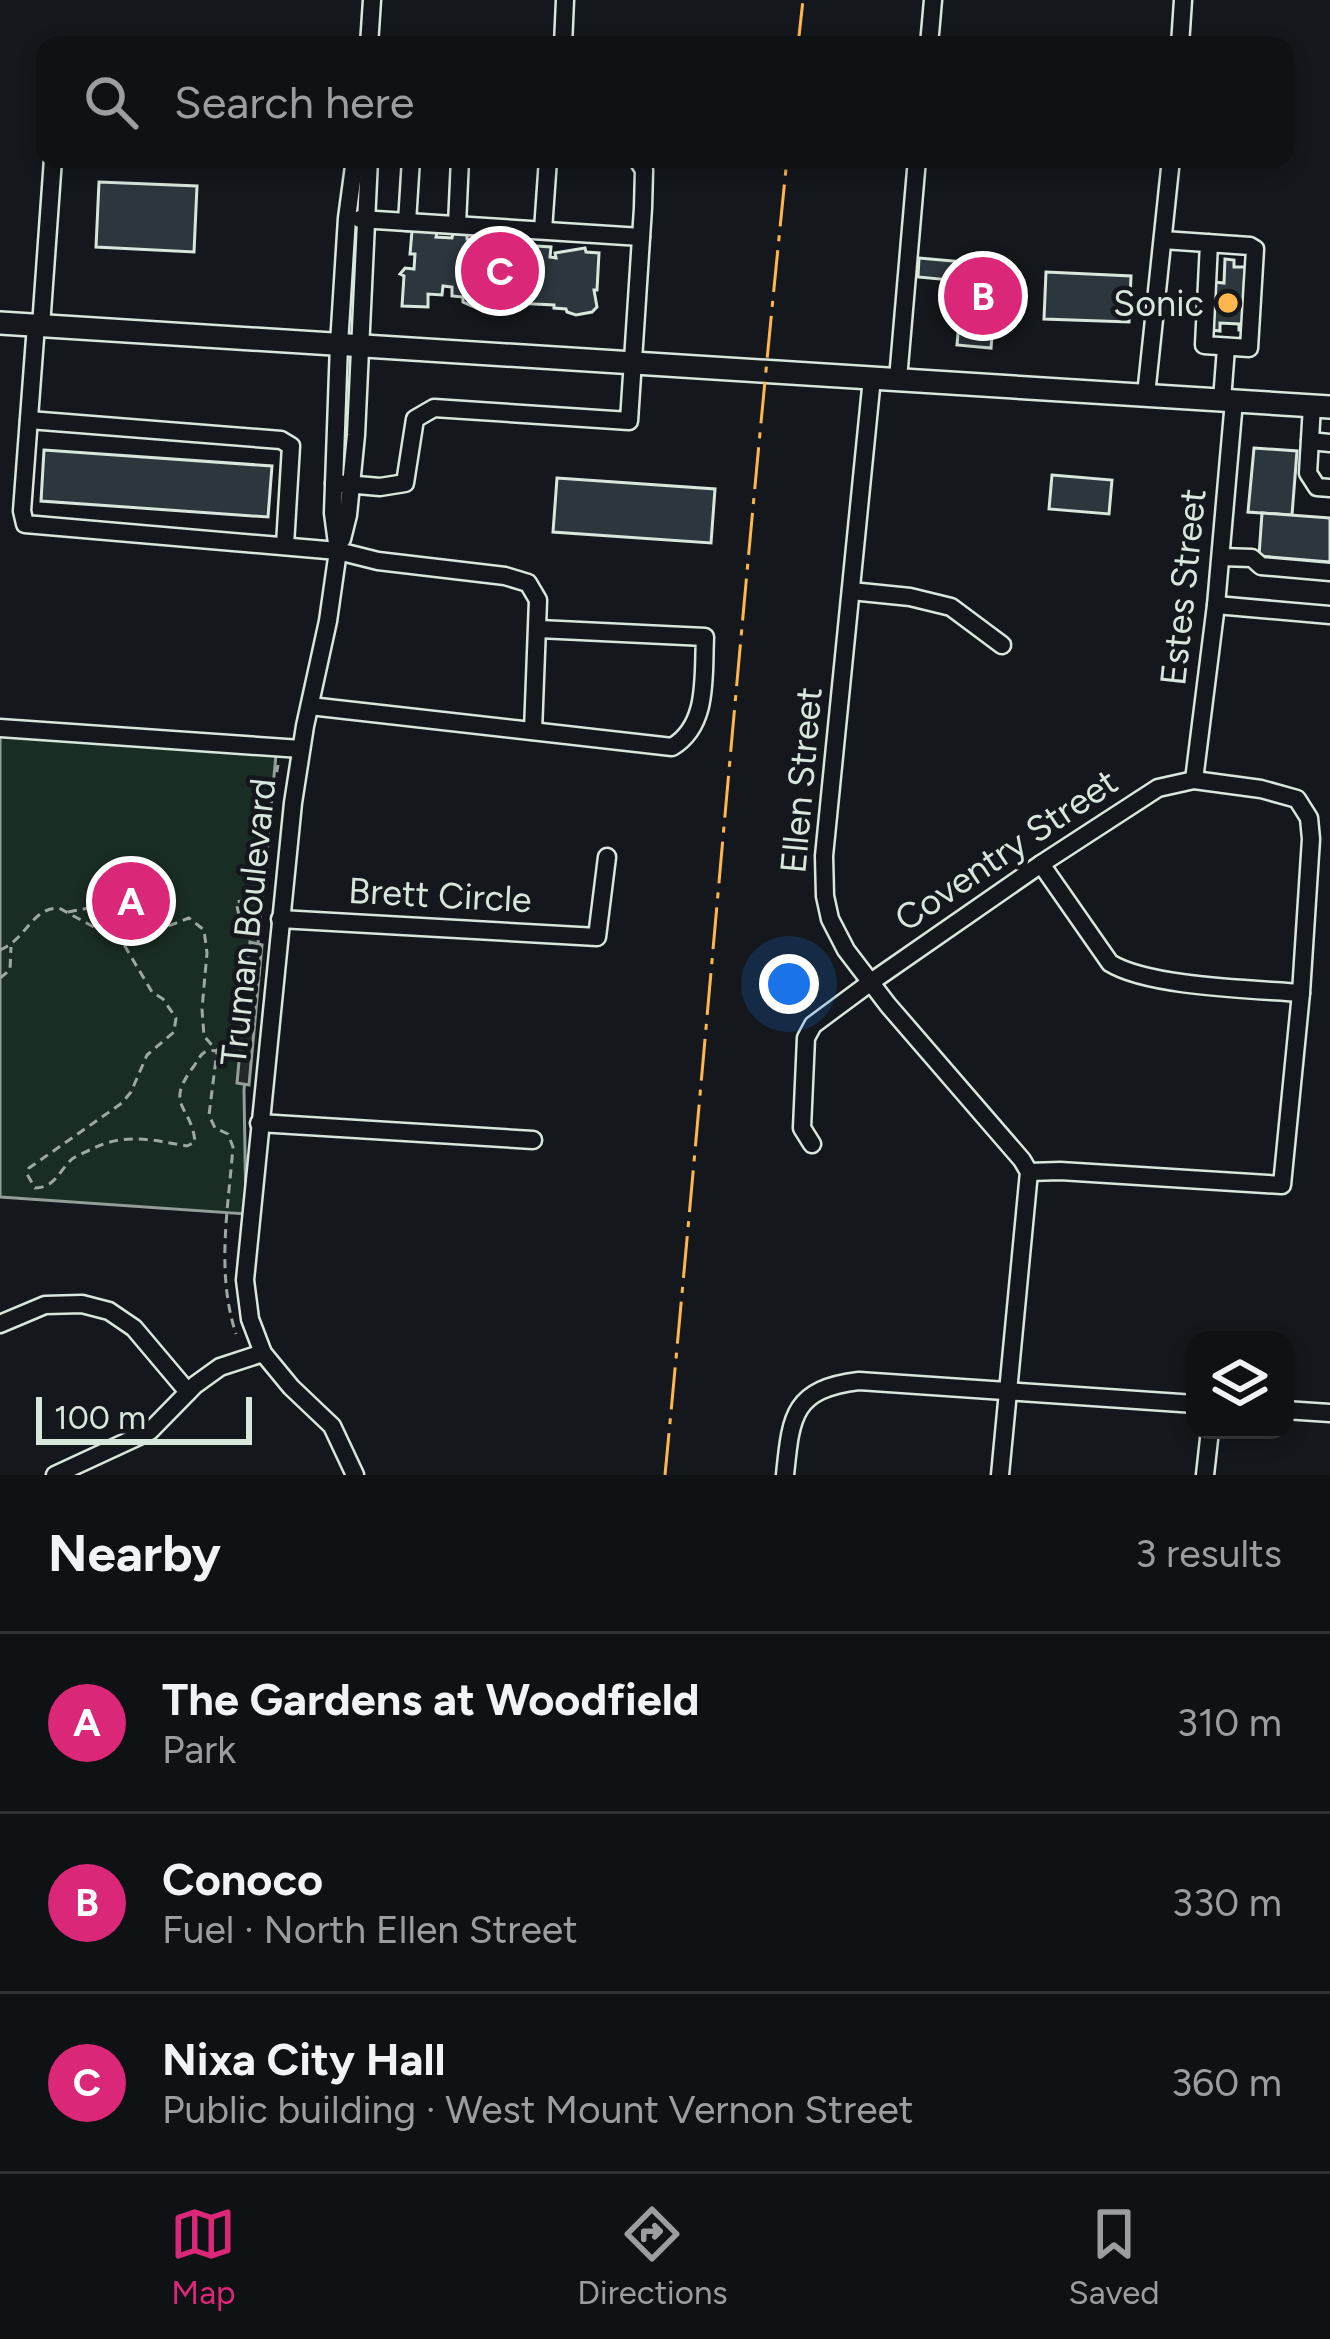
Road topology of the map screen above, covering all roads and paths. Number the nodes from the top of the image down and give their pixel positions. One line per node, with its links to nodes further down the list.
1 (372, 0): 5 (street)
2 (566, 0): 6 (street)
3 (933, 0): 7 (street)
4 (1183, 0): 8 (street)
5 (370, 36)
6 (564, 36)
7 (930, 36)
8 (1181, 36)
9 (52, 168): 27 (street)
10 (355, 168): 18 (street)
11 (369, 168): 19 (street)
12 (410, 168): 20 (street)
13 (460, 168): 21 (street)
14 (547, 168): 22 (street)
15 (643, 168): 23 (street)
16 (916, 168): 32 (street)
17 (1170, 168): 24 (street)
18 (347, 218): 19 (street); 28 (street)
19 (367, 219): 20 (street); 28 (street)
20 (407, 222): 21 (street)
21 (457, 225): 22 (street)
22 (543, 230): 23 (street)
23 (641, 237): 30 (street)
24 (1163, 240): 25 (street); 33 (street)
25 (1209, 243): 29 (street); 29 (street)
26 (0, 323): 27 (main road)
27 (39, 326): 28 (main road); 36 (street)
28 (350, 345): 30 (main road); 39 (street, Truman Boulevard)
29 (1226, 348): 34 (street, Estes Street)
30 (633, 363): 31 (main road); 39 (street)
31 (872, 378): 32 (main road); 45 (street, Ellen Street)
32 (898, 380): 33 (main road)
33 (1146, 395): 34 (main road)
34 (1228, 401): 35 (main road); 43 (street, Estes Street)
35 (1321, 407): 37 (street)
36 (29, 420): 41 (street); 41 (street)
37 (1310, 441): 38 (street); 40 (street)
38 (1330, 443)
39 (342, 484): 42 (street, Truman Boulevard)
40 (1330, 488)
41 (285, 545): 42 (street)
42 (338, 551): 48 (street); 50 (street, Truman Boulevard)
43 (1221, 557): 44 (street); 46 (street, Estes Street)
44 (1330, 572)
45 (851, 591): 49 (street); 64 (street, Ellen Street)
46 (1216, 605): 47 (street); 55 (street, Estes Street)
47 (1330, 615)
48 (539, 629): 52 (street); 52 (street)
49 (1002, 645)
50 (310, 706): 52 (street); 54 (street, Truman Boulevard)
51 (0, 728): 53 (street)
52 (533, 731)
53 (276, 746): 54 (street); 59 (path)
54 (301, 748): 60 (street, Truman Boulevard)
55 (1194, 780): 57 (street, Coventry Street); 65 (street, Coventry Street)
56 (608, 856): 60 (street, Brett Circle)
57 (1041, 864): 64 (street, Coventry Street); 65 (street)
58 (66, 912): 61 (path); 66 (path); 66 (path)
59 (239, 915)
60 (280, 919): 68 (street, Truman Boulevard)
61 (11, 945): 62 (path); 63 (path)
62 (0, 950)
63 (0, 978)
64 (871, 982): 70 (street, Coventry Street); 71 (street, Ellen Street)
65 (1301, 992): 71 (street)
66 (217, 1051): 67 (path); 73 (path)
67 (225, 1053)
68 (259, 1123): 69 (street); 74 (street, Truman Boulevard)
69 (533, 1140)
70 (812, 1144)
71 (1030, 1172): 75 (street)
72 (0, 1324): 76 (street)
73 (236, 1334)
74 (263, 1353): 76 (street); 82 (street, Truman Boulevard)
75 (1009, 1390): 77 (street); 83 (street); 84 (street)
76 (188, 1392): 81 (street)
77 (1186, 1403)
78 (1294, 1411): 79 (street)
79 (1330, 1413)
80 (1209, 1439): 85 (street)
81 (55, 1475)
82 (356, 1475)
83 (785, 1475)
84 (1000, 1475)
85 (1205, 1475)

